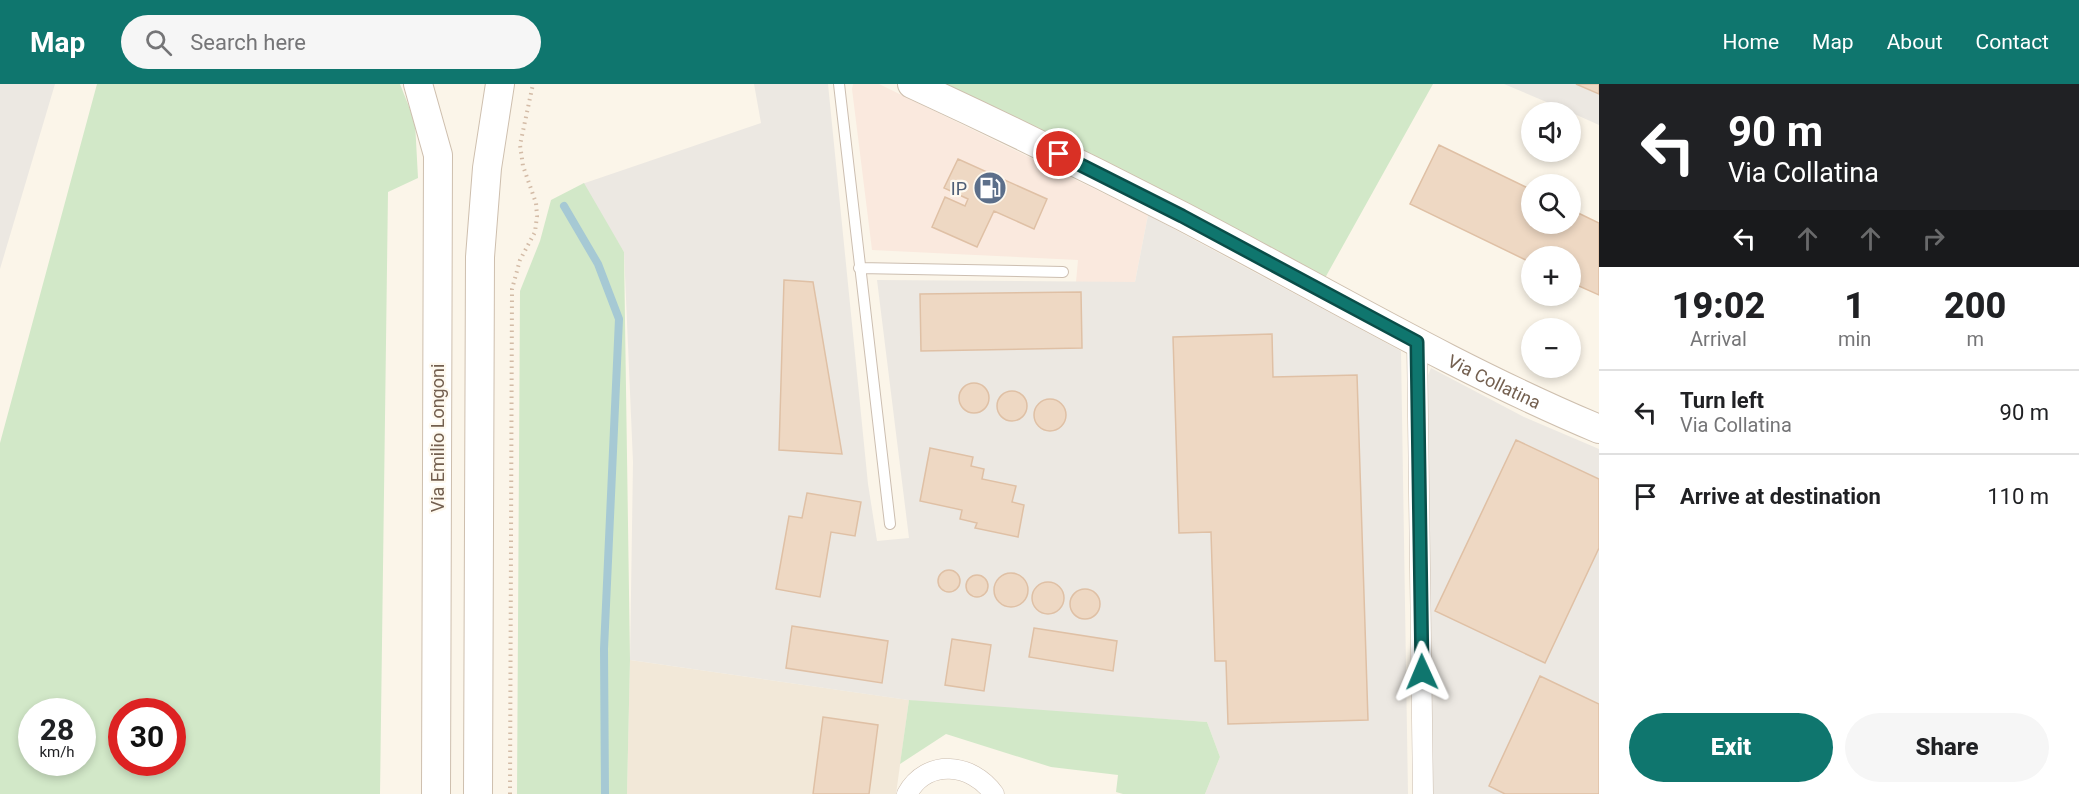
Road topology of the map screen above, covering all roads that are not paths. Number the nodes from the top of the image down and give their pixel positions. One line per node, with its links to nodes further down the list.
1 (418, 84): 10 (street, Via Emilio Longoni)
2 (500, 84): 11 (street)
3 (839, 84): 5 (lane)
4 (912, 84): 7 (street, Via Collatina)
5 (859, 268): 6 (lane); 9 (lane)
6 (1064, 272)
7 (1417, 342): 8 (street, Via Collatina); 14 (street)
8 (1599, 429)
9 (891, 524)
10 (436, 794)
11 (478, 794)
12 (907, 794): 13 (street)
13 (994, 794)
14 (1423, 794)

